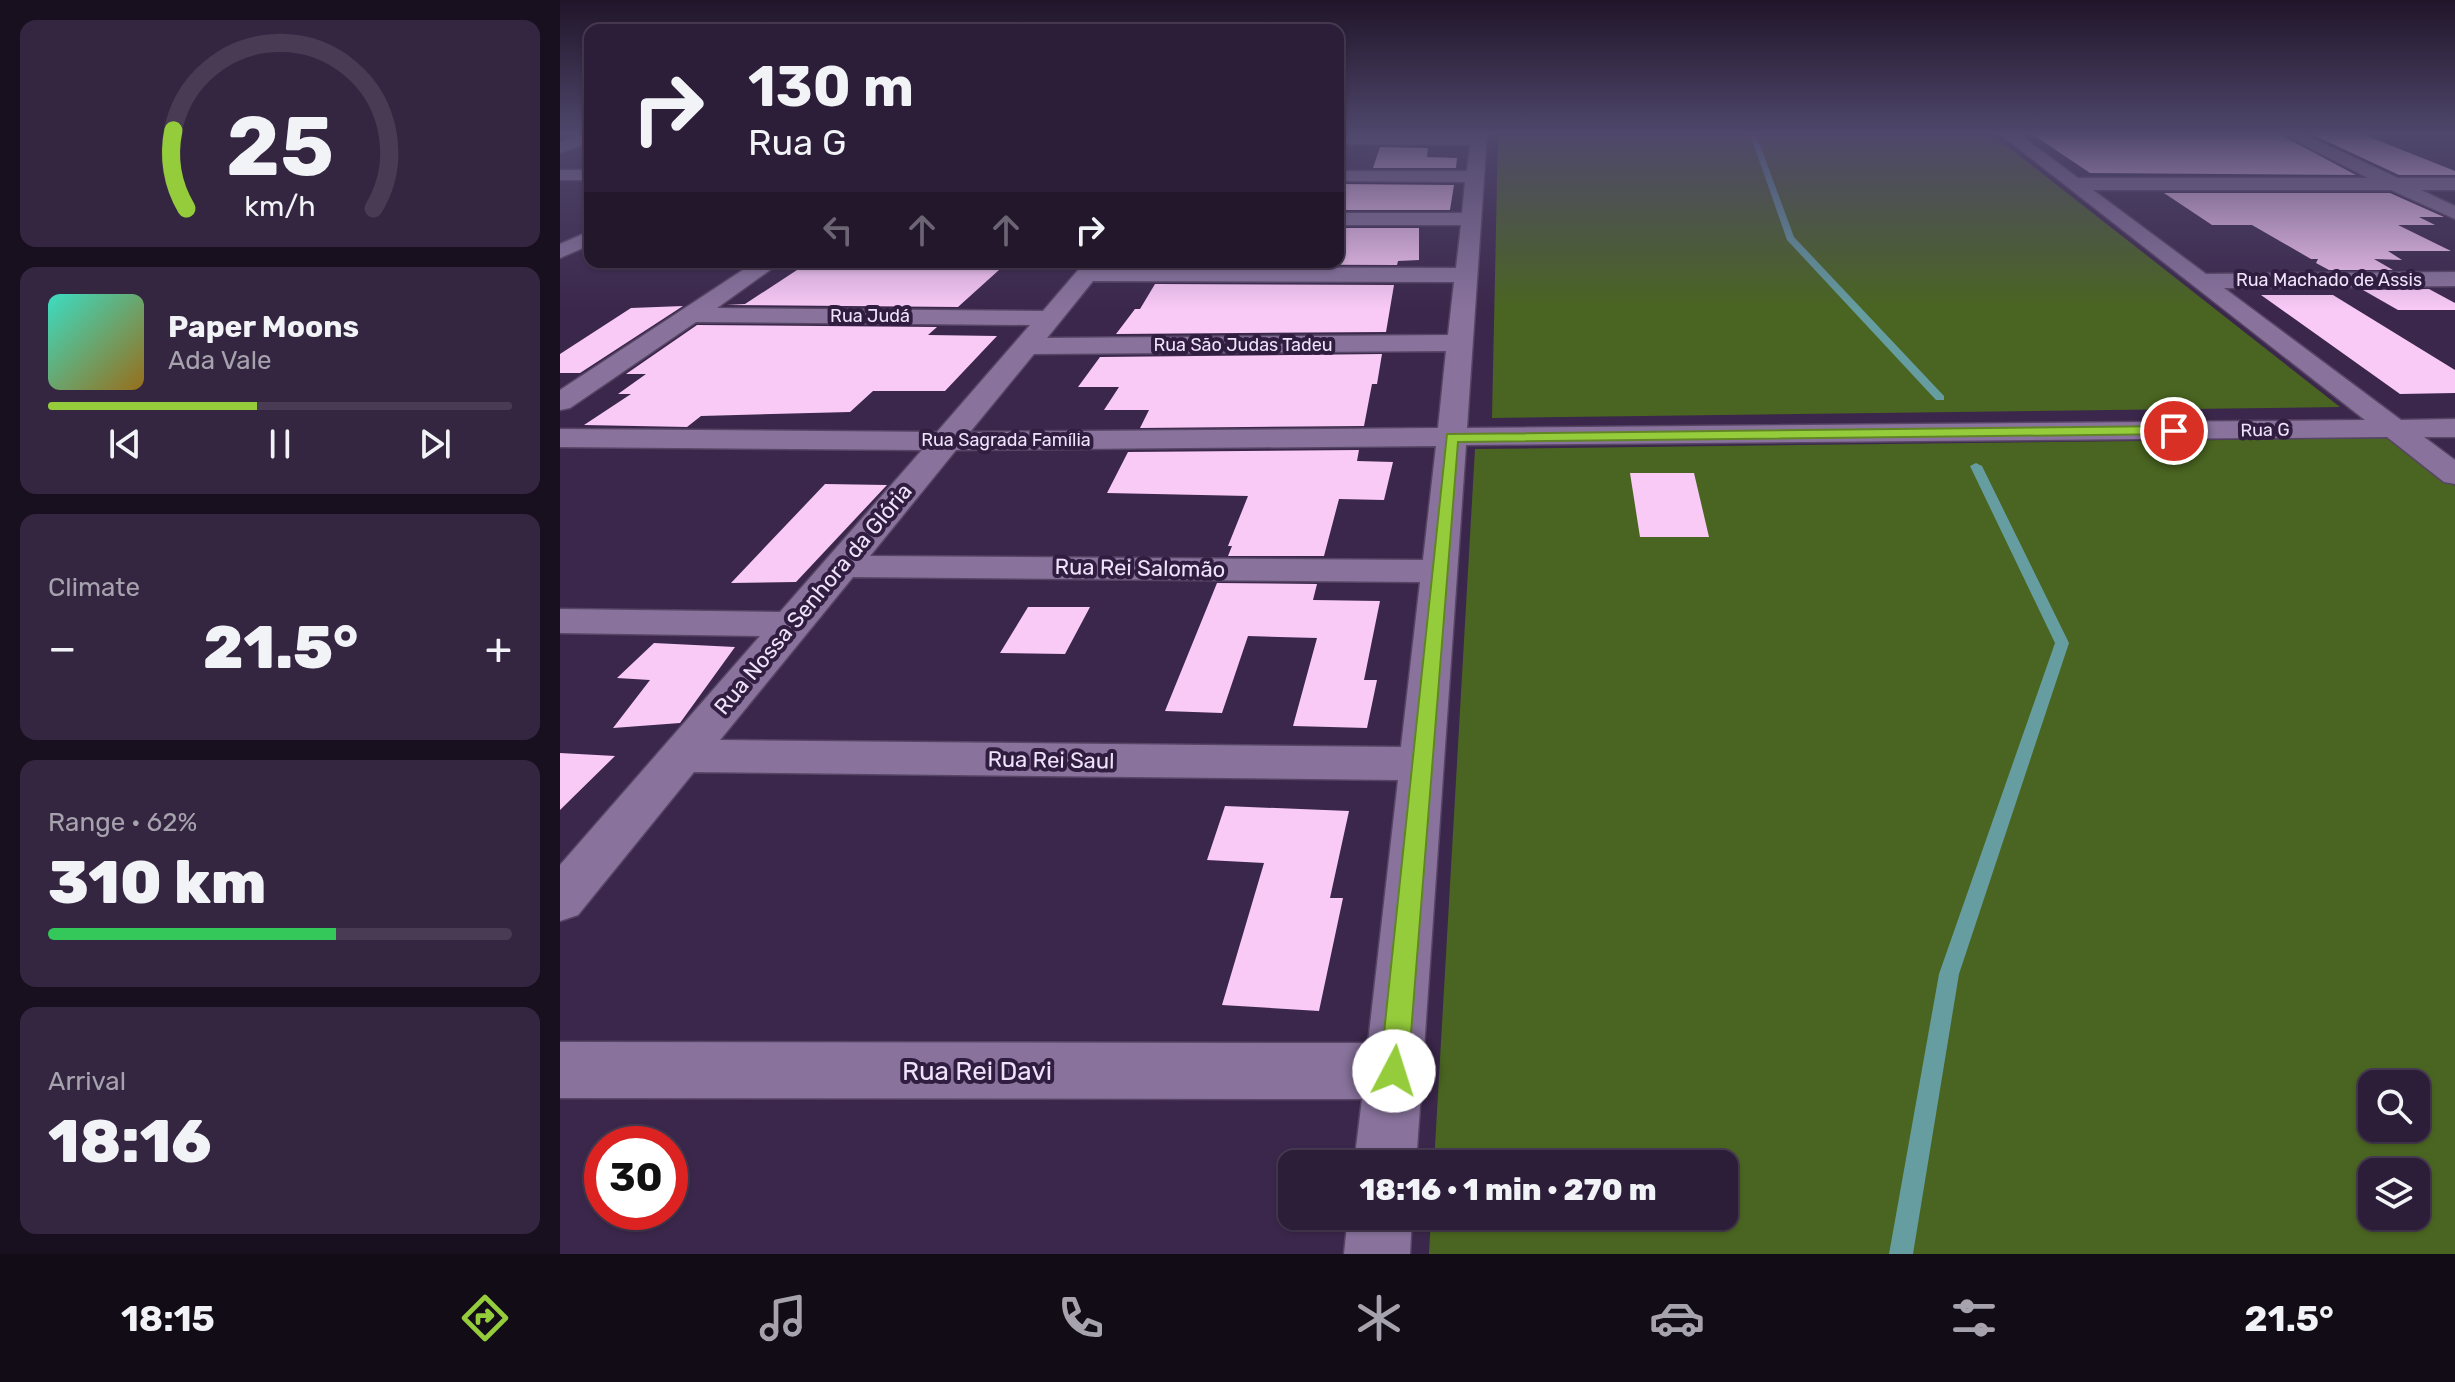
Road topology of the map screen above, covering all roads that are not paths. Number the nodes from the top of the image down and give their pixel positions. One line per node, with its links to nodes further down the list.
1 (1473, 193): 6 (street)
2 (2086, 193): 13 (street)
3 (2413, 193): 4 (street)
4 (2455, 213)
5 (1344, 219): 6 (street)
6 (1471, 219): 11 (street)
7 (584, 240): 8 (street)
8 (560, 252)
9 (761, 268): 14 (street)
10 (1092, 268): 11 (street); 15 (street, Rua Nossa Senhora da Glória)
11 (1466, 275): 16 (street)
12 (2455, 279): 13 (street, Rua Machado de Assis)
13 (2202, 281): 19 (street)
14 (690, 315): 15 (street, Rua Judá); 18 (street)
15 (1050, 318): 17 (street, Rua Nossa Senhora da Glória)
16 (1460, 343): 17 (street, Rua São Judas Tadeu); 21 (street)
17 (1026, 346): 23 (street, Rua Nossa Senhora da Glória)
18 (560, 402)
19 (2394, 428): 20 (street, Rua G); 21 (street, Rua G); 24 (street)
20 (2455, 428)
21 (1452, 437): 23 (street, Rua Sagrada Família); 26 (street)
22 (560, 438): 23 (street, Rua Sagrada Família)
23 (946, 441): 25 (street, Rua Nossa Senhora da Glória)
24 (2455, 475)
25 (841, 566): 26 (street, Rua Rei Salomão); 28 (street, Rua Nossa Senhora da Glória)
26 (1439, 571): 30 (street)
27 (560, 621): 28 (street)
28 (792, 624): 29 (street, Rua Nossa Senhora da Glória)
29 (681, 756): 30 (street, Rua Rei Saul); 31 (street, Rua Nossa Senhora da Glória)
30 (1421, 764): 33 (street)
31 (560, 900)
32 (560, 1070): 33 (street, Rua Rei Davi)
33 (1394, 1071): 34 (street)
34 (1386, 1150)
35 (1379, 1230): 36 (street)
36 (1377, 1254)

